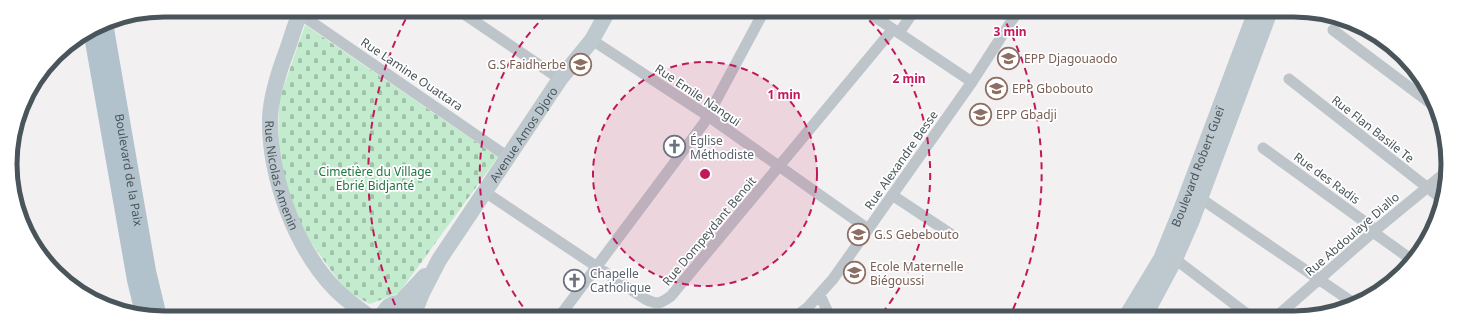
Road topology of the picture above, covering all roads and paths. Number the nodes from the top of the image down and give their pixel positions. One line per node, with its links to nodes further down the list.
1 (299, 17): 43 (street, Rue Nicolas Amenin)
2 (308, 17): 22 (street, Rue Lamine Ouattara)
3 (468, 17): 16 (street)
4 (604, 17): 15 (street, Avenue Amos Djoro)
5 (761, 17): 20 (street)
6 (875, 17): 13 (street)
7 (909, 17): 13 (street, Rue Dompeydant Benoit)
8 (1014, 17): 18 (street, Rue Alexandre Besse)
9 (1254, 17): 50 (street, Boulevard Robert Gueï)
10 (1268, 17): 29 (street, Boulevard Robert Gueï)
11 (105, 29): 42 (main road, Boulevard de la Paix)
12 (1333, 30): 19 (street)
13 (896, 31): 18 (street); 23 (street, Rue Dompeydant Benoit)
14 (93, 35): 41 (main road, Boulevard de la Paix)
15 (592, 40): 16 (street, Avenue Amos Djoro); 20 (street, Rue Emile Nangui)
16 (560, 79): 22 (street, Avenue Amos Djoro)
17 (1289, 79): 25 (street, Rue Flan Basile Te)
18 (972, 82): 27 (street, Rue Alexandre Besse)
19 (1426, 100)
20 (708, 116): 23 (street, Rue Emile Nangui); 36 (street)
21 (1263, 148): 31 (street, Rue des Radis)
22 (508, 157): 26 (street, Avenue Amos Djoro)
23 (780, 166): 30 (street, Rue Emile Nangui); 36 (street, Rue Dompeydant Benoit)
24 (1441, 176): 25 (street, Rue Abdoulaye Diallo)
25 (1427, 188): 28 (street, Rue Flan Basile Te); 31 (street, Rue Abdoulaye Diallo)
26 (485, 192): 35 (street, Avenue Amos Djoro); 36 (street, Rue Dompeydant Benoit)
27 (892, 195): 30 (street, Rue Alexandre Besse); 32 (street)
28 (1437, 196)
29 (1200, 198): 34 (street, Boulevard Robert Gueï); 37 (street)
30 (868, 229): 38 (street, Rue Alexandre Besse)
31 (1374, 231): 33 (street, Rue des Radis); 37 (street, Rue Abdoulaye Diallo)
32 (951, 234)
33 (1408, 257)
34 (1175, 258): 51 (street, Boulevard Robert Gueï); 52 (street)
35 (439, 260): 40 (street, Avenue Amos Djoro); 46 (street, Avenue Amos Djoro)
36 (597, 266): 47 (street)
37 (1319, 279): 39 (street); 53 (street, Rue Abdoulaye Diallo)
38 (820, 295): 48 (street, Rue Alexandre Besse); 49 (street)
39 (1349, 300)
40 (400, 303): 44 (street, Avenue Amos Djoro); 45 (street)
41 (143, 310)
42 (157, 311)
43 (362, 311)
44 (385, 311)
45 (411, 311)
46 (416, 311)
47 (563, 311)
48 (804, 311)
49 (827, 311)
50 (1130, 311)
51 (1147, 311)
52 (1243, 311)
53 (1283, 311)

